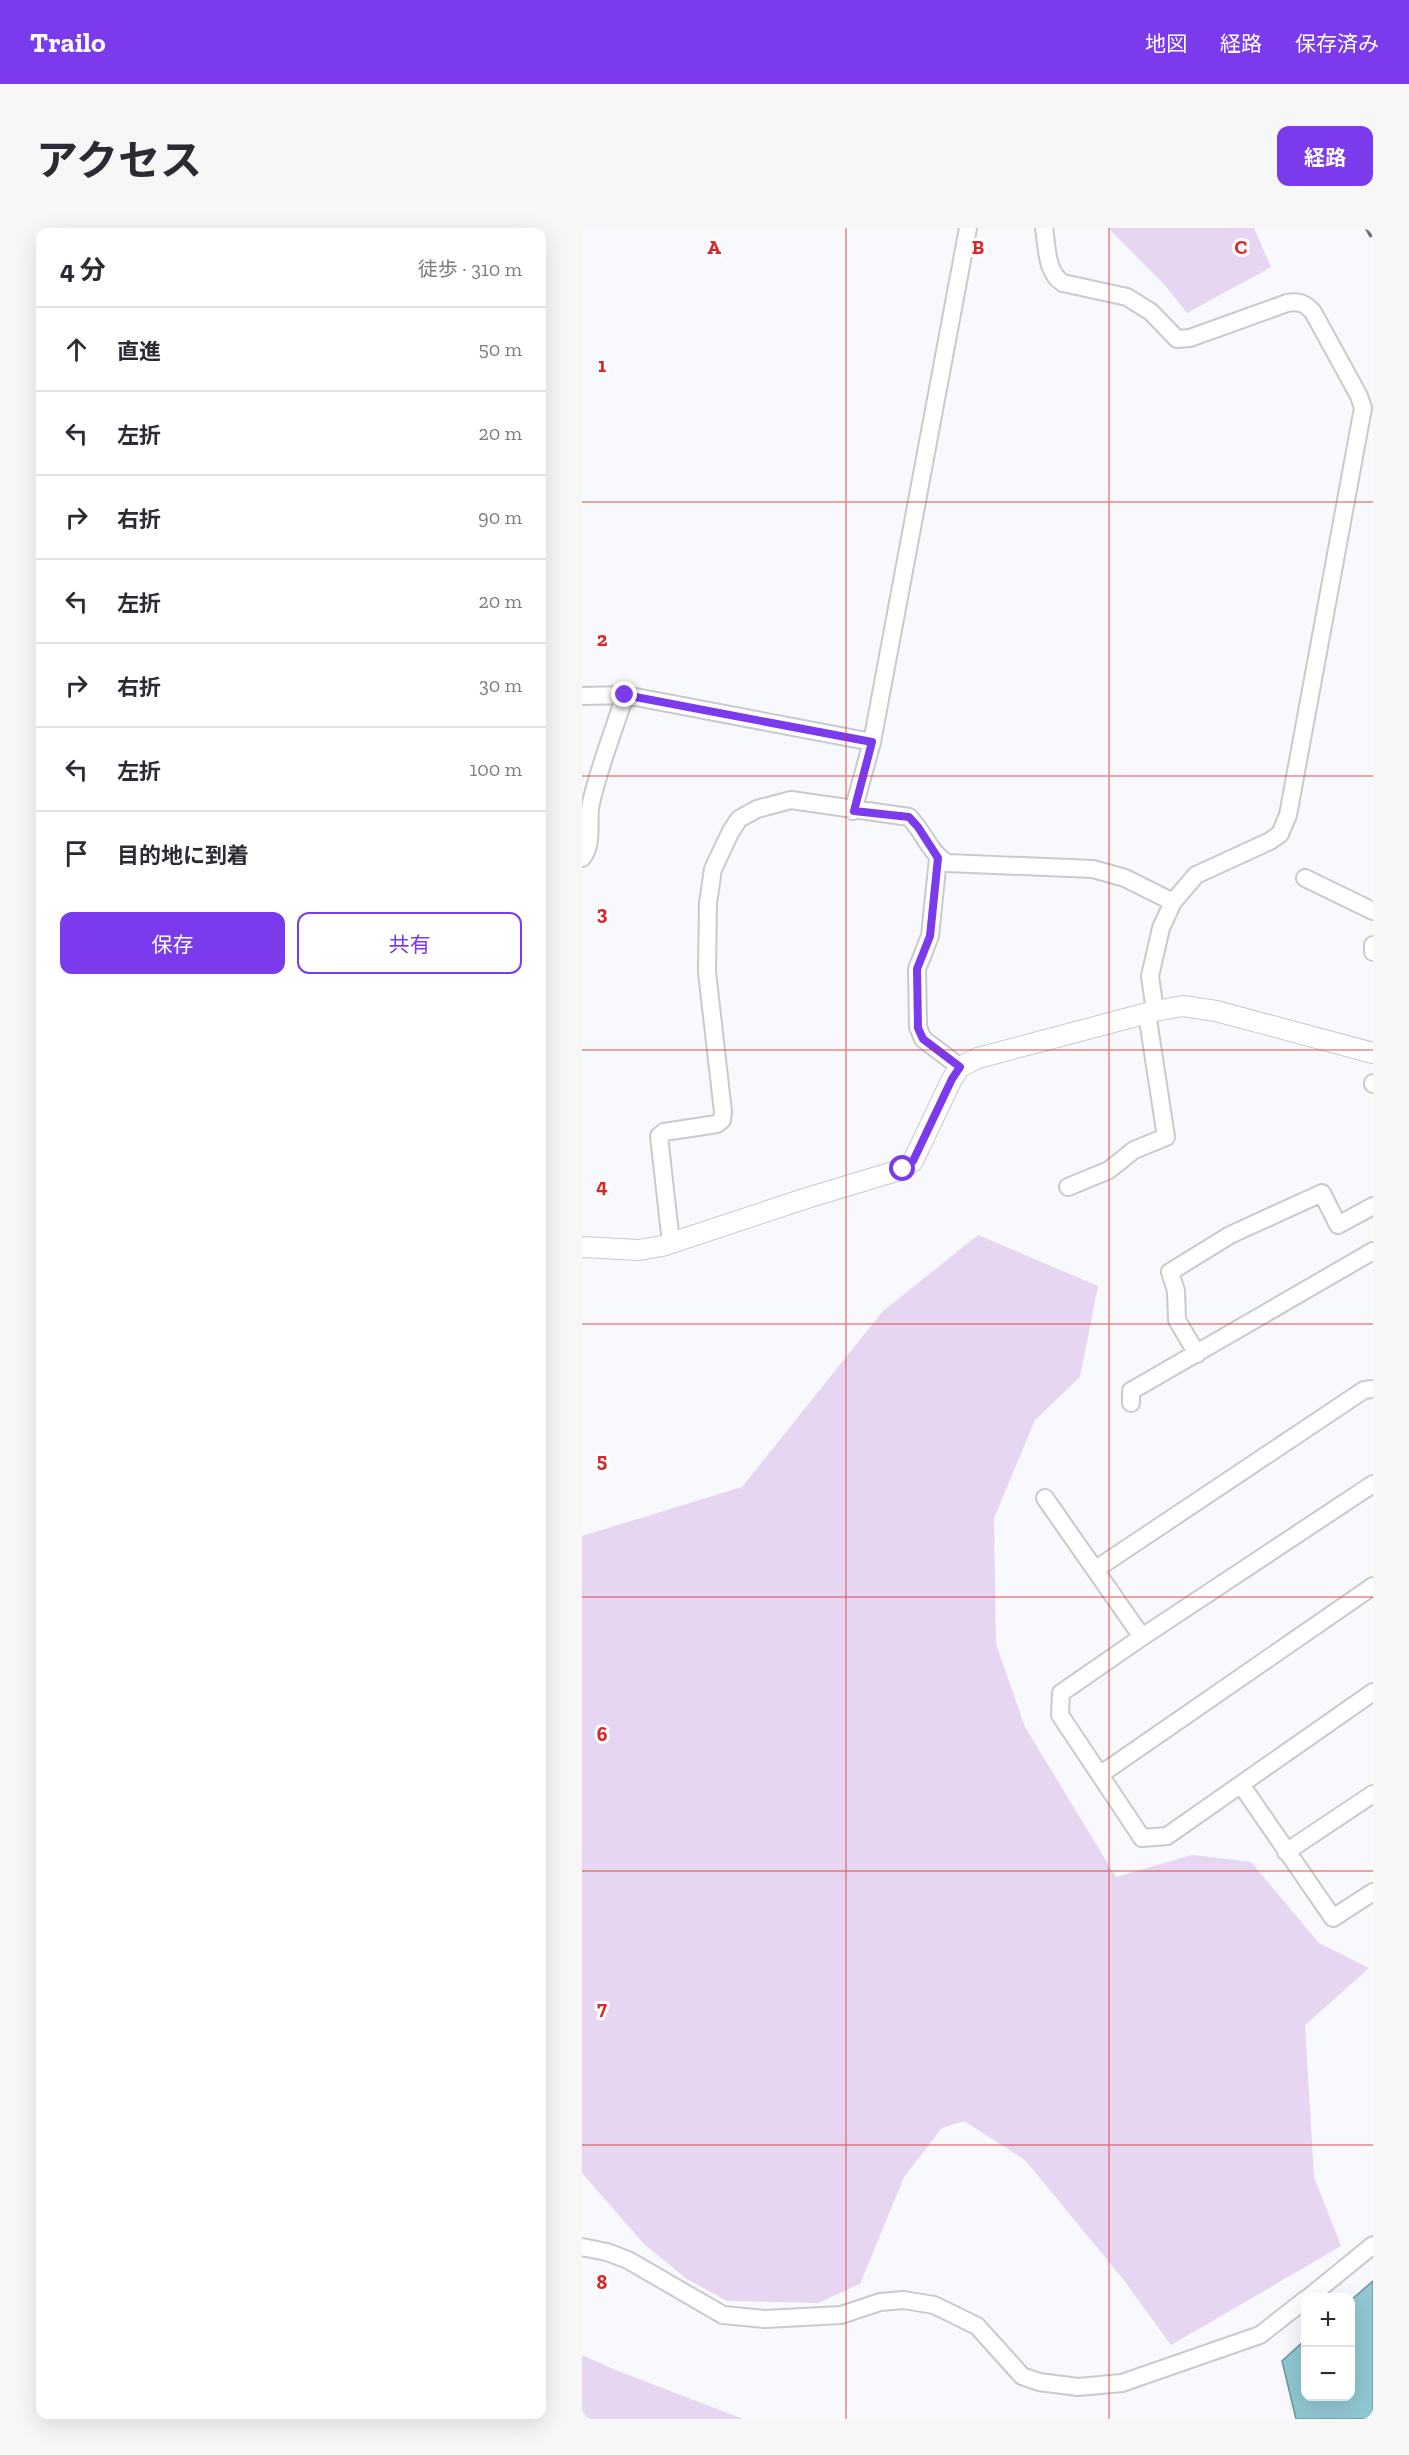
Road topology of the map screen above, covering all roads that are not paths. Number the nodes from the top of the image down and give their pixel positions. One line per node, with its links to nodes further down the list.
1 (968, 228): 5 (street)
2 (1044, 228): 10 (street)
3 (625, 695): 4 (street); 5 (street); 7 (street)
4 (582, 696)
5 (872, 742): 6 (street)
6 (854, 811): 8 (street); 19 (street)
7 (582, 858)
8 (938, 858): 10 (street); 16 (street)
9 (1305, 878): 11 (street)
10 (1173, 902): 14 (street)
11 (1373, 911)
12 (1373, 945): 13 (street)
13 (1373, 952)
14 (1151, 1012): 15 (street); 16 (street); 17 (street)
15 (1373, 1053)
16 (960, 1067): 19 (street)
17 (1068, 1187)
18 (1373, 1206): 22 (street)
19 (671, 1243): 20 (street)
20 (582, 1247)
21 (1373, 1251): 22 (street)
22 (1197, 1354): 24 (street)
23 (1373, 1389): 27 (street)
24 (1131, 1403)
25 (1373, 1484): 29 (street)
26 (1045, 1497): 27 (street)
27 (1096, 1569): 29 (street)
28 (1373, 1586): 31 (street)
29 (1143, 1637): 31 (street)
30 (1373, 1692): 32 (street)
31 (1101, 1774): 32 (street)
32 (1242, 1786): 34 (street)
33 (1373, 1794): 34 (street)
34 (1286, 1852): 35 (street)
35 (1373, 1892)
36 (1373, 2245): 38 (street)
37 (582, 2247): 39 (street)
38 (1313, 2293)
39 (1301, 2303)

